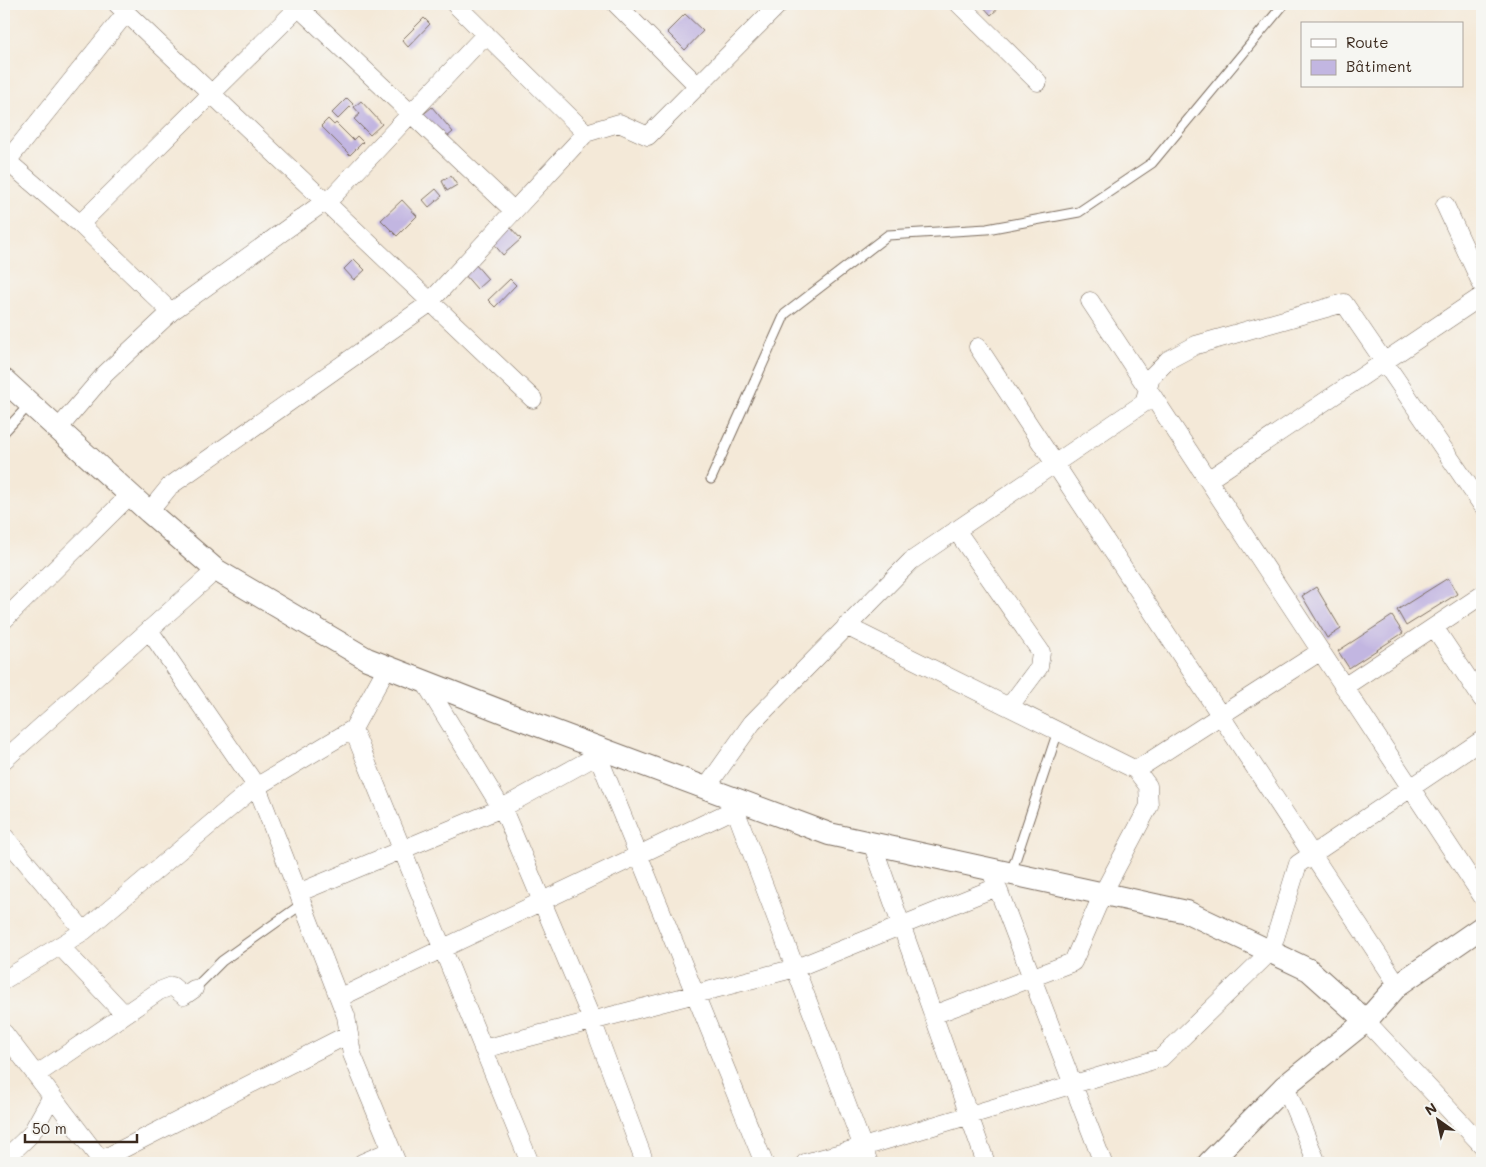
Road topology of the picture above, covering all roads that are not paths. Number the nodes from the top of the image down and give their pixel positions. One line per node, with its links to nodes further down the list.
1 (455, 4): 8 (street)
2 (616, 4): 10 (street)
3 (779, 4): 10 (street)
4 (959, 4): 9 (street)
5 (1284, 4): 33 (lane)
6 (298, 5): 11 (street); 12 (street)
7 (122, 8): 11 (street); 14 (street)
8 (486, 34): 12 (street); 13 (street)
9 (1038, 82)
10 (698, 86): 13 (street)
11 (211, 93): 15 (street); 18 (street)
12 (411, 114): 15 (street); 17 (street)
13 (586, 133): 17 (street)
14 (6, 162): 18 (street)
15 (325, 201): 22 (street); 23 (street)
16 (1445, 205): 19 (street)
17 (514, 211): 22 (street)
18 (80, 224): 23 (street)
19 (1482, 286)
20 (1482, 296): 25 (street)
21 (1090, 301): 27 (street)
22 (431, 302): 28 (street); 37 (street)
23 (171, 312): 30 (street)
24 (978, 347): 32 (street)
25 (1384, 362): 27 (street); 34 (street); 36 (street)
26 (4, 380): 29 (street)
27 (1148, 390): 32 (street); 34 (street)
28 (533, 399)
29 (30, 404): 30 (street); 31 (lane)
30 (58, 429): 35 (street)
31 (4, 432)
32 (1055, 463): 38 (street); 51 (street)
33 (711, 479)
34 (1208, 480): 45 (street)
35 (130, 495): 37 (street); 41 (street)
36 (1482, 506)
37 (149, 512): 39 (street)
38 (956, 530): 42 (street); 50 (street)
39 (216, 570): 44 (street); 46 (street)
40 (1482, 595): 43 (street)
41 (4, 620)
42 (846, 626): 50 (street); 59 (street)
43 (1434, 627): 48 (street); 49 (street)
44 (149, 630): 56 (street); 58 (street)
45 (1321, 651): 48 (street); 51 (street)
46 (386, 666): 47 (street); 52 (street)
47 (424, 681): 55 (street); 62 (street)
48 (1344, 687): 60 (street)
49 (1482, 699)
50 (1010, 707): 53 (street)
51 (1220, 715): 57 (street); 66 (street)
52 (353, 729): 58 (street); 65 (street)
53 (1058, 731): 57 (street); 68 (lane)
54 (1482, 740): 60 (street)
55 (596, 750): 59 (street); 62 (street); 67 (street)
56 (4, 760)
57 (1136, 770): 69 (street)
58 (257, 787): 71 (street); 75 (street)
59 (706, 788): 61 (street)
60 (1411, 788): 66 (street); 70 (street)
61 (734, 803): 64 (street); 67 (street); 79 (street)
62 (502, 808): 65 (street); 72 (street)
63 (4, 836): 75 (street)
64 (872, 843): 68 (street); 73 (street)
65 (402, 849): 71 (street); 77 (street)
66 (1312, 854): 78 (street); 82 (street)
67 (638, 855): 72 (street); 84 (street)
68 (1000, 876): 69 (street); 73 (street); 80 (street)
69 (1103, 893): 78 (street); 80 (street)
70 (1482, 896)
71 (300, 898): 83 (lane); 85 (street)
72 (542, 901): 77 (street); 88 (street)
73 (901, 926): 79 (street); 87 (street)
74 (1482, 927): 82 (street)
75 (84, 931): 76 (street)
76 (60, 946): 81 (street); 86 (street)
77 (442, 949): 85 (street); 92 (street)
78 (1270, 952): 89 (street); 94 (street)
79 (796, 968): 84 (street); 99 (street)
80 (1032, 978): 87 (street); 94 (street)
81 (4, 980)
82 (1398, 985): 89 (street)
83 (194, 989): 86 (street)
84 (695, 994): 88 (street); 106 (street)
85 (339, 998): 91 (street)
86 (124, 1014): 93 (street)
87 (933, 1015): 97 (street)
88 (592, 1021): 92 (street); 105 (street)
89 (1366, 1021): 95 (street); 98 (street)
90 (4, 1032): 93 (street)
91 (349, 1034): 100 (street); 102 (street)
92 (483, 1049): 104 (street)
93 (36, 1075): 96 (street)
94 (1073, 1085): 97 (street); 109 (street)
95 (1285, 1086): 110 (street); 111 (street)
96 (52, 1096): 101 (street); 102 (street)
97 (969, 1116): 99 (street); 108 (street)
98 (1482, 1145)
99 (866, 1155): 107 (street)
100 (394, 1157): 103 (street)
101 (4, 1160)
102 (102, 1162)
103 (362, 1163)
104 (530, 1163)
105 (645, 1163)
106 (764, 1163)
107 (805, 1163)
108 (986, 1163)
109 (1103, 1163)
110 (1209, 1163)
111 (1317, 1163)

